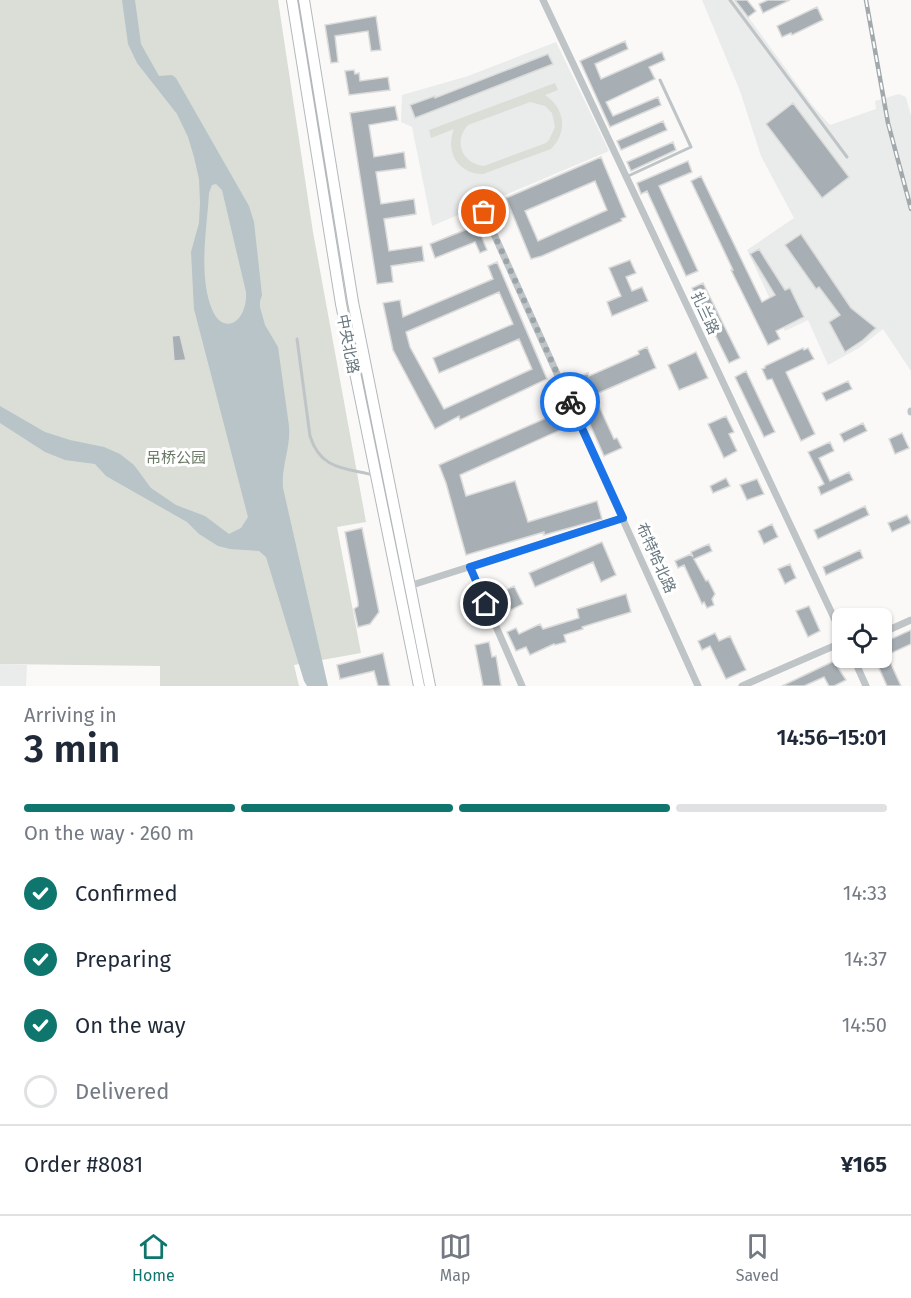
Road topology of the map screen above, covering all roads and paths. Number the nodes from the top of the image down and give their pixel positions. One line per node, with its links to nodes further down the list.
1 (292, 0): 10 (main road, 中央北路)
2 (304, 0): 13 (main road, 中央北路)
3 (543, 0): 7 (street, 扎兰路)
4 (730, 0): 6 (lane)
5 (660, 80): 7 (lane)
6 (847, 157)
7 (626, 177): 14 (street, 扎兰路)
8 (484, 212): 11 (street, 布特哈北路)
9 (297, 339): 10 (lane)
10 (375, 476): 19 (main road, 中央北路)
11 (623, 518): 12 (street); 22 (street, 布特哈北路)
12 (470, 567): 13 (street); 21 (street)
13 (409, 586): 20 (main road, 中央北路)
14 (832, 614)
15 (911, 620): 16 (street)
16 (892, 629)
17 (832, 647): 23 (street)
18 (858, 668): 24 (street)
19 (418, 686)
20 (430, 686)
21 (522, 686)
22 (698, 686)
23 (742, 686)
24 (866, 686)

